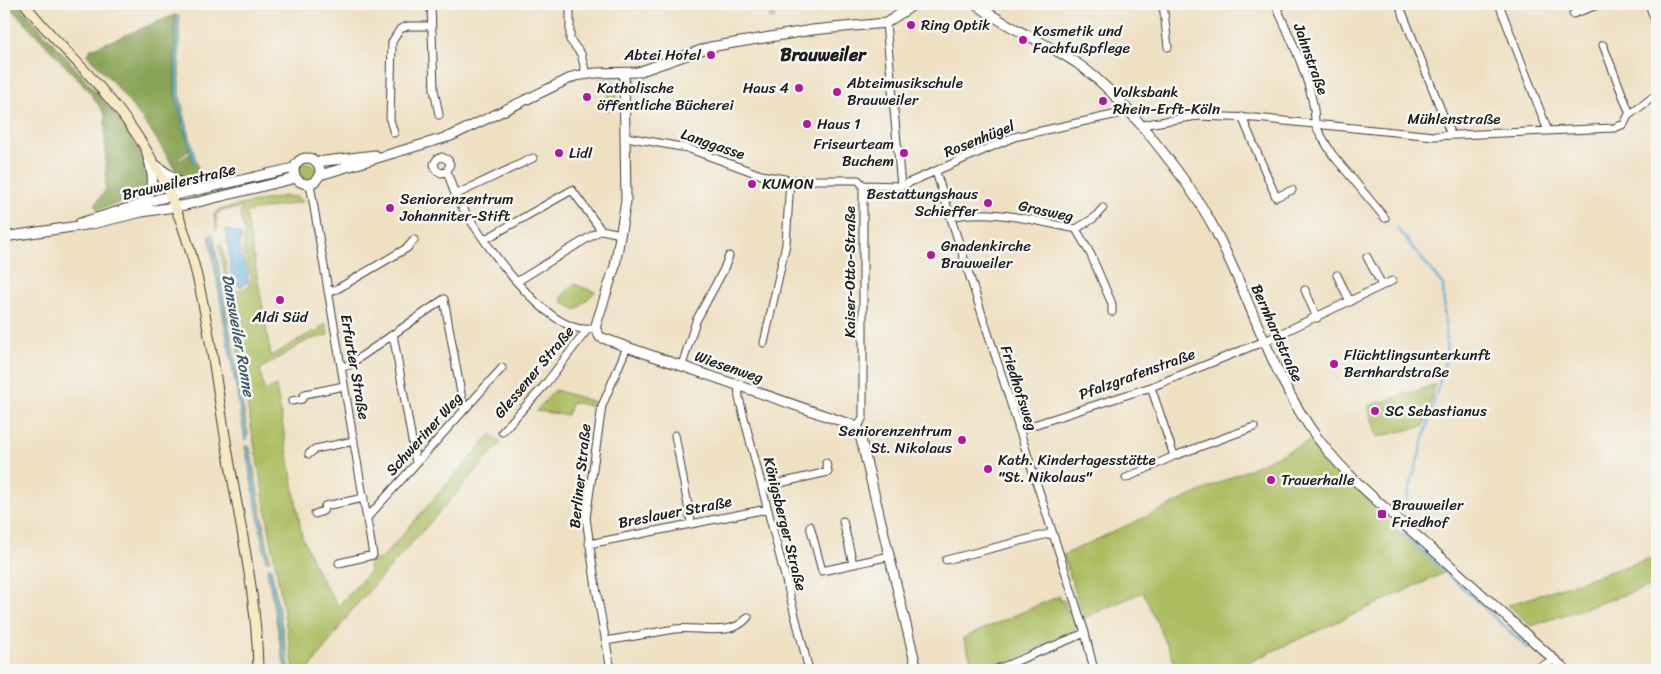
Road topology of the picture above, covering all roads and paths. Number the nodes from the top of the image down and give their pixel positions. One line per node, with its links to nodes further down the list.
1 (25, 4): 31 (main road)
2 (431, 4): 14 (street)
3 (570, 4): 19 (street)
4 (914, 4): 13 (street)
5 (976, 4): 21 (street, Bernhardstraße)
6 (1163, 4): 17 (street)
7 (1275, 4): 25 (street, Jahnstraße)
8 (1399, 4): 29 (street)
9 (1499, 4): 27 (street)
10 (1600, 4): 12 (street)
11 (1649, 4): 15 (street)
12 (1573, 14)
13 (886, 23): 18 (street); 44 (street)
14 (431, 26): 23 (street); 28 (street)
15 (1657, 26)
16 (1603, 45): 22 (street)
17 (1168, 47)
18 (624, 73): 19 (street); 30 (street, Glessener Straße)
19 (586, 74): 32 (street)
20 (1657, 94): 22 (street, Mühlenstraße)
21 (1126, 110): 26 (street, Bernhardstraße); 38 (street, Rosenhügel)
22 (1630, 114): 27 (street, Mühlenstraße)
23 (439, 115)
24 (1242, 117): 25 (street, Mühlenstraße); 26 (street, Mühlenstraße); 46 (street)
25 (1315, 125): 29 (street, Mühlenstraße); 53 (street)
26 (1142, 128): 74 (street, Bernhardstraße)
27 (1548, 131): 29 (street, Mühlenstraße)
28 (394, 132)
29 (1451, 135)
30 (626, 137): 41 (street, Langgasse); 57 (street, Glessener Straße)
31 (145, 148): 35 (main road); 49 (street)
32 (378, 156): 34 (street); 39 (street)
33 (534, 158): 47 (street)
34 (317, 162): 36 (street); 39 (street)
35 (156, 165): 45 (street); 48 (main road)
36 (294, 168): 40 (street); 45 (street, Brauweilerstraße)
37 (447, 171): 47 (street)
38 (936, 172): 44 (street, Rosenhügel); 52 (street, Friedhofsweg)
39 (320, 174): 42 (street)
40 (296, 178): 42 (street); 50 (street, Brauweilerstraße)
41 (790, 180): 43 (street, Langgasse); 75 (street)
42 (310, 184): 68 (street, Erfurter Straße)
43 (863, 185): 44 (street, Kaiser-Otto-Straße); 85 (street, Kaiser-Otto-Straße)
44 (902, 186)
45 (206, 189): 48 (street, Brauweilerstraße)
46 (1292, 190)
47 (455, 195): 60 (street)
48 (171, 197): 49 (street, Brauweilerstraße); 50 (main road)
49 (140, 204): 54 (street, Brauweilerstraße)
50 (175, 207): 54 (street, Brauweilerstraße); 115 (main road)
51 (1103, 208): 55 (street)
52 (952, 217): 55 (street, Grasweg); 87 (street, Friedhofsweg)
53 (1385, 218)
54 (71, 227): 58 (street, Brauweilerstraße)
55 (1076, 229): 70 (street, Grasweg)
56 (601, 230): 57 (street); 60 (street); 65 (street)
57 (620, 234): 72 (street, Glessener Straße)
58 (4, 237)
59 (414, 240): 68 (street)
60 (484, 240): 65 (street)
61 (729, 256): 77 (street)
62 (1367, 257): 66 (street)
63 (1337, 274): 69 (street)
64 (1392, 281): 66 (street, Pfalzgrafenstraße)
65 (518, 282): 72 (street)
66 (1382, 285): 69 (street, Pfalzgrafenstraße)
67 (1305, 290): 71 (street)
68 (328, 292): 78 (street, Erfurter Straße)
69 (1350, 302): 71 (street, Pfalzgrafenstraße)
70 (1112, 312)
71 (1317, 318): 74 (street, Pfalzgrafenstraße)
72 (591, 329): 76 (street, Wiesenweg); 88 (street, Glessener Straße)
73 (393, 334): 78 (street); 84 (street); 93 (street)
74 (1265, 342): 82 (street, Pfalzgrafenstraße); 113 (street, Bernhardstraße)
75 (764, 343)
76 (627, 348): 77 (street, Wiesenweg); 105 (street, Berliner Straße)
77 (682, 365): 80 (street, Wiesenweg)
78 (341, 367): 81 (street, Erfurter Straße)
79 (502, 368): 84 (street, Schweriner Weg)
80 (738, 384): 85 (street, Wiesenweg); 96 (street, Königsberger Straße)
81 (344, 386): 83 (street); 90 (street, Erfurter Straße)
82 (1151, 387): 87 (street, Pfalzgrafenstraße); 92 (street)
83 (292, 401)
84 (464, 410): 93 (street, Schweriner Weg)
85 (858, 427): 106 (street, Kaiser-Otto-Straße)
86 (1254, 427): 92 (street)
87 (1018, 430): 104 (street, Friedhofsweg)
88 (502, 432)
89 (675, 435): 102 (street)
90 (354, 441): 91 (street); 97 (street, Erfurter Straße)
91 (309, 454)
92 (1174, 456): 95 (street)
93 (416, 463): 100 (street, Schweriner Weg)
94 (826, 464): 96 (street)
95 (1126, 478)
96 (762, 487): 98 (street, Königsberger Straße)
97 (364, 498): 99 (street); 100 (street, Erfurter Straße)
98 (767, 509): 102 (street, Breslauer Straße); 117 (street, Königsberger Straße)
99 (315, 514)
100 (367, 518): 108 (street, Erfurter Straße)
101 (843, 521): 109 (street)
102 (691, 522): 105 (street, Breslauer Straße)
103 (810, 526): 109 (street)
104 (1052, 533): 107 (street); 111 (street, Friedhofsweg)
105 (589, 544): 112 (street, Berliner Straße)
106 (890, 556): 109 (street); 118 (street, Kaiser-Otto-Straße)
107 (946, 560)
108 (339, 563)
109 (854, 564)
110 (748, 617): 112 (street)
111 (1085, 633): 114 (street); 120 (street, Friedhofsweg)
112 (606, 641): 116 (street, Berliner Straße)
113 (1554, 660): 121 (street); 122 (street, Bernhardstraße)
114 (1012, 667): 119 (street)
115 (258, 670)
116 (611, 670)
117 (809, 670)
118 (917, 670)
119 (995, 670)
120 (1094, 670)
121 (1534, 670)
122 (1566, 670)

